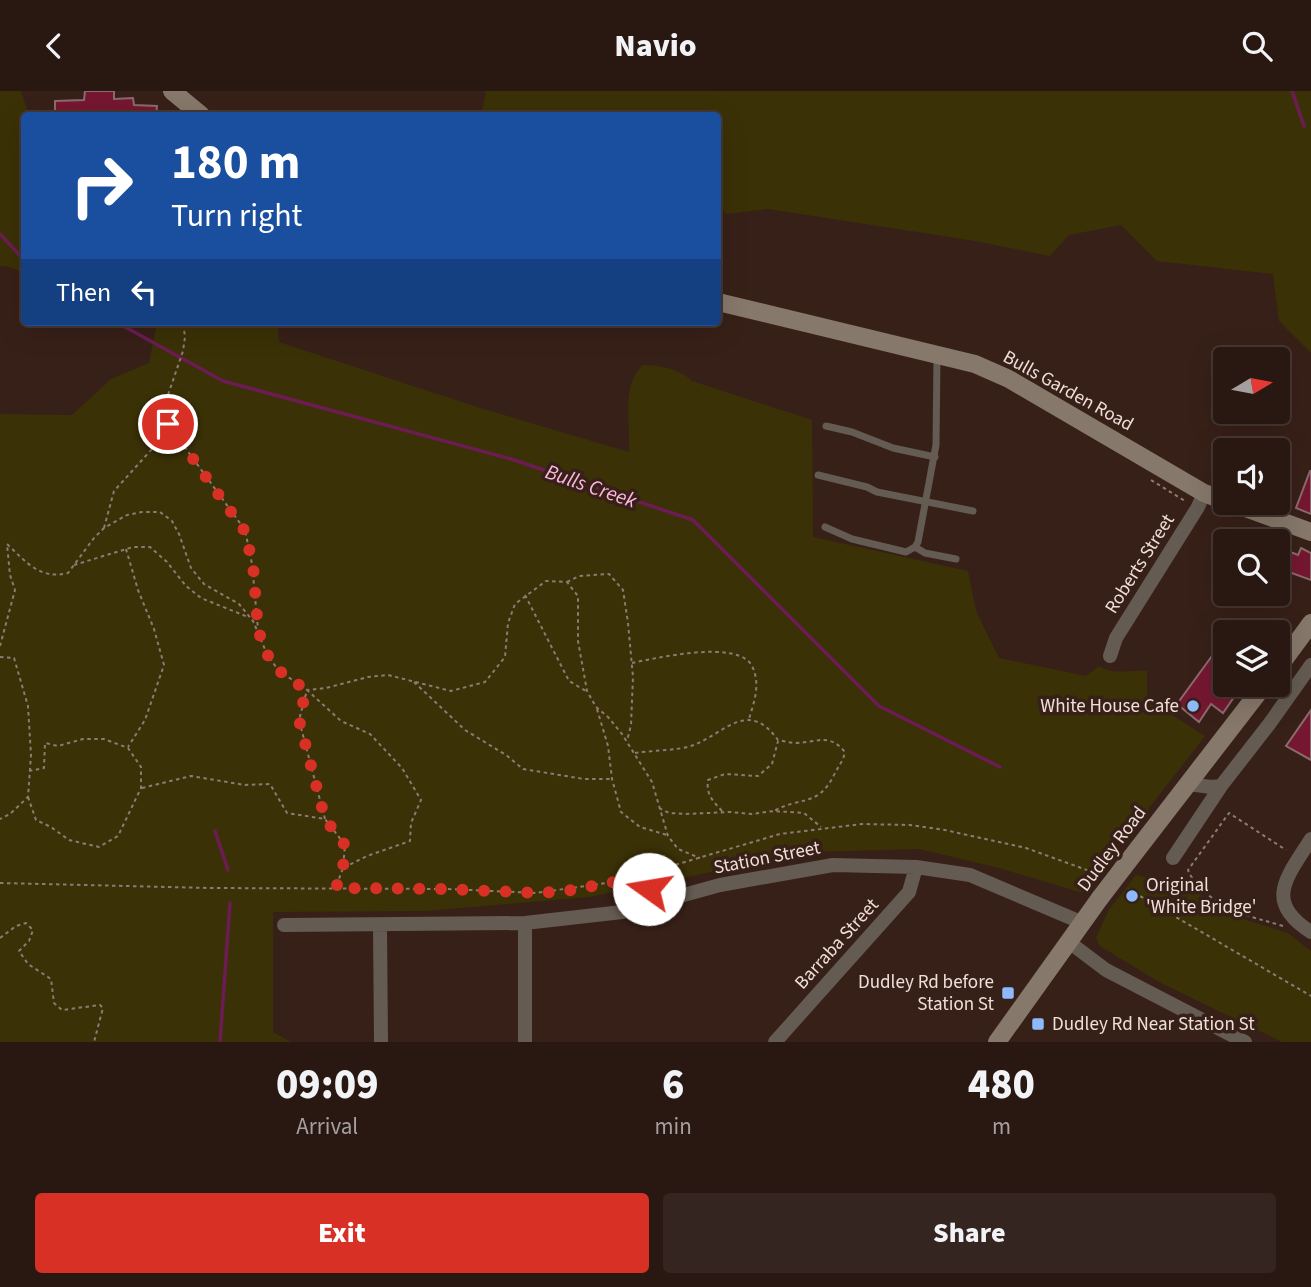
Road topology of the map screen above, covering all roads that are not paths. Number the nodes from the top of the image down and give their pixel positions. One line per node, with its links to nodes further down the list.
1 (172, 91): 2 (main road)
2 (197, 112)
3 (721, 303): 4 (main road, Bulls Garden Road)
4 (937, 355): 6 (lane); 8 (main road, Bulls Garden Road)
5 (826, 426): 6 (lane)
6 (935, 457): 10 (lane)
7 (818, 475): 10 (lane)
8 (1197, 498): 9 (main road, Bulls Garden Road); 19 (street, Roberts Street)
9 (1213, 500)
10 (926, 503): 11 (lane); 15 (lane)
11 (973, 511)
12 (1263, 515): 14 (main road, Bulls Garden Road)
13 (825, 527): 15 (lane)
14 (1311, 532)
15 (915, 547): 16 (lane)
16 (956, 559)
17 (1311, 624): 18 (main road)
18 (1290, 651)
19 (1110, 656)
20 (1311, 665): 23 (street)
21 (1255, 697): 22 (main road, Dudley Road)
22 (1188, 784): 23 (street); 27 (main road, Dudley Road, bridge)
23 (1221, 786): 25 (street)
24 (1311, 839): 31 (street)
25 (1173, 858)
26 (916, 867): 27 (street, Station Street); 28 (street, Station Street); 35 (street, Barraba Street)
27 (1083, 922): 32 (main road, Dudley Road)
28 (525, 923): 30 (street, Station Street); 34 (street)
29 (284, 925): 30 (street, Station Street)
30 (380, 926): 33 (street)
31 (1311, 932)
32 (1069, 942): 36 (main road, Dudley Road); 37 (street)
33 (381, 1042)
34 (525, 1042)
35 (775, 1042)
36 (998, 1042)
37 (1245, 1042)

